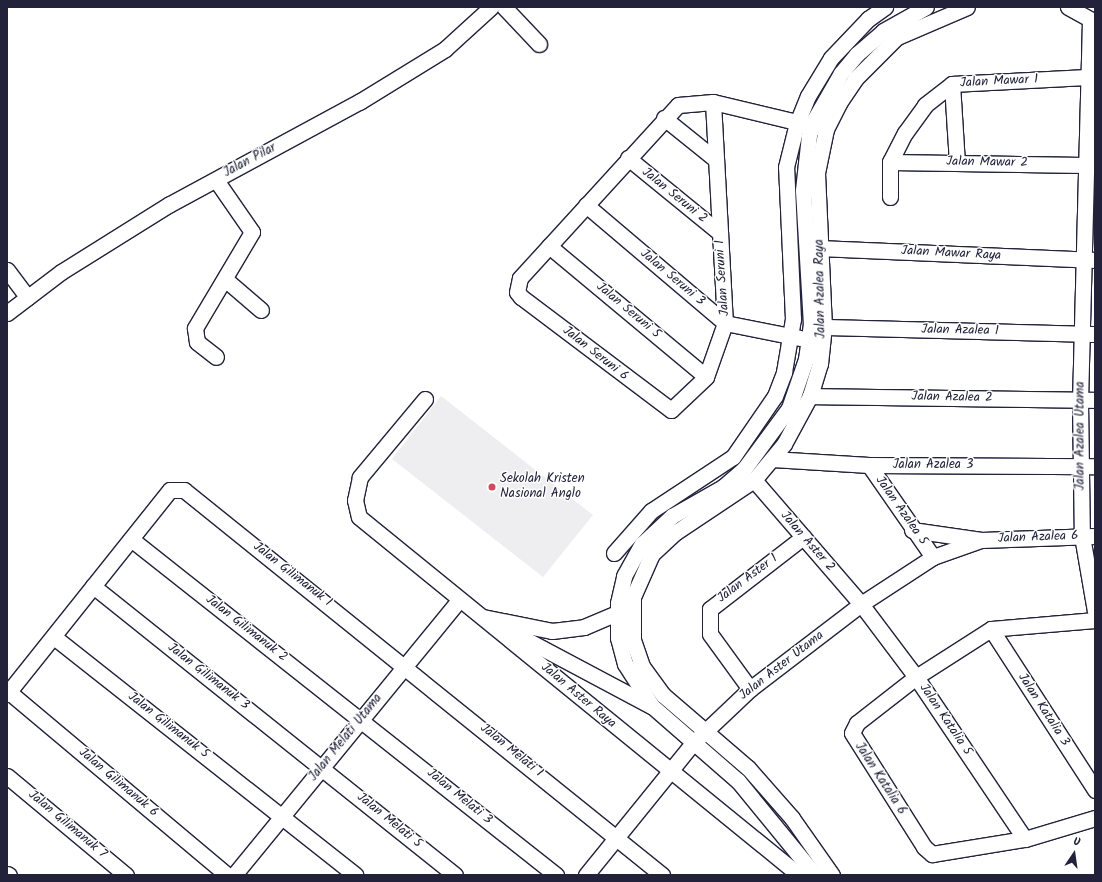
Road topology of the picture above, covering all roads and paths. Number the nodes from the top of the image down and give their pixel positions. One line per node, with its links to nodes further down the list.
1 (504, 7): 8 (street)
2 (885, 7): 13 (street)
3 (926, 7): 13 (street, Jalan Azalea Raya)
4 (967, 7): 14 (street, Jalan Azalea Raya)
5 (1068, 7): 7 (street)
6 (483, 10): 20 (street, Jalan Pilar)
7 (1093, 21): 9 (street, Jalan Azalea Utama)
8 (539, 44)
9 (1086, 77): 10 (street, Jalan Mawar 1); 19 (street, Jalan Azalea Utama)
10 (952, 84): 17 (street, Jalan Mawar 1); 18 (street)
11 (713, 102): 12 (street); 13 (street); 16 (street, Jalan Seruni 1)
12 (664, 118): 15 (street); 16 (street)
13 (804, 125): 14 (street); 35 (street); 36 (street, Jalan Azalea Raya)
14 (826, 129): 25 (street, Jalan Azalea Raya)
15 (628, 158): 22 (street); 23 (street, Jalan Seruni 2)
16 (715, 159): 23 (street, Jalan Seruni 1)
17 (890, 162): 18 (street, Jalan Mawar 2); 21 (street, Jalan Mawar 1)
18 (956, 163): 19 (street, Jalan Mawar 2)
19 (1084, 165): 26 (street, Jalan Azalea Utama)
20 (216, 180): 28 (street); 29 (street, Jalan Pilar)
21 (890, 197)
22 (586, 205): 24 (street); 32 (street, Jalan Seruni 3)
23 (720, 233): 32 (street, Jalan Seruni 1)
24 (550, 246): 38 (street, Jalan Seruni 5); 42 (street, Jalan Seruni 6)
25 (820, 248): 26 (street, Jalan Mawar Raya); 33 (street, Jalan Azalea Raya)
26 (1088, 260): 34 (street, Jalan Azalea Utama)
27 (7, 270): 29 (street)
28 (226, 280): 30 (street); 37 (street)
29 (27, 297): 31 (street, Jalan Pilar)
30 (261, 310)
31 (7, 313)
32 (726, 323): 35 (street, Jalan Seruni 3); 38 (street, Jalan Seruni 1)
33 (824, 327): 34 (street, Jalan Azalea 1); 39 (street, Jalan Azalea Raya)
34 (1088, 334): 41 (street, Jalan Azalea Utama)
35 (792, 336): 36 (street, Jalan Seruni 3); 43 (street)
36 (809, 339): 47 (street, Jalan Azalea Raya)
37 (216, 357)
38 (706, 377): 42 (street, Jalan Seruni 1)
39 (810, 396): 41 (street, Jalan Azalea 2); 44 (street, Jalan Azalea Raya)
40 (425, 399): 57 (street, Jalan Aster Raya)
41 (1088, 400): 46 (street, Jalan Azalea Utama)
42 (677, 407)
43 (733, 457): 47 (street); 54 (street)
44 (772, 459): 45 (street, Jalan Azalea 3); 48 (street, Jalan Azalea Raya)
45 (869, 465): 46 (street, Jalan Azalea 3); 49 (street, Jalan Azalea 5)
46 (1088, 466): 50 (street, Jalan Azalea Utama)
47 (744, 469): 54 (street, Jalan Azalea Raya)
48 (754, 480): 51 (street, Jalan Aster 2); 71 (street, Jalan Azalea Raya)
49 (912, 530): 53 (street, Jalan Azalea 6); 55 (street, Jalan Azalea 5)
50 (1088, 536): 53 (street, Jalan Azalea 6); 59 (street, Jalan Azalea Utama)
51 (803, 537): 58 (street, Jalan Aster 2); 67 (street, Jalan Aster 1)
52 (131, 539): 56 (street); 65 (street, Jalan Gilimanuk 1); 70 (street, Jalan Gilimanuk 2)
53 (980, 540): 55 (street, Jalan Azalea 6)
54 (635, 554): 60 (street, Jalan Azalea Raya)
55 (933, 557): 58 (street, Jalan Azalea 6)
56 (93, 586): 64 (street); 73 (street, Jalan Gilimanuk 3)
57 (459, 600): 61 (street, Jalan Aster Raya); 65 (street, Jalan Melati Utama)
58 (861, 604): 66 (street, Jalan Katalia 5); 67 (street, Jalan Aster Utama)
59 (1095, 611)
60 (617, 613): 61 (street); 69 (street, Jalan Azalea Raya)
61 (482, 616): 69 (street); 74 (street, Jalan Aster Raya)
62 (1095, 620): 63 (street)
63 (991, 629): 66 (street); 76 (street, Jalan Katalia 3)
64 (54, 636): 68 (street); 77 (street, Jalan Gilimanuk 5)
65 (406, 666): 70 (street, Jalan Melati Utama); 79 (street, Jalan Melati 1)
66 (916, 677): 80 (street, Jalan Katalia 5); 80 (street, Jalan Katalia 6)
67 (750, 689): 71 (street, Jalan Aster Utama)
68 (8, 693): 82 (street, Jalan Gilimanuk 6)
69 (652, 706): 72 (street, Jalan Azalea Raya)
70 (361, 720): 73 (street, Jalan Melati Utama); 86 (street, Jalan Melati 3)
71 (706, 732): 72 (street, Jalan Aster Utama); 91 (street)
72 (693, 743): 74 (street); 90 (street)
73 (322, 768): 77 (street, Jalan Melati Utama); 85 (street, Jalan Melati 5)
74 (670, 772): 79 (street); 89 (street, Jalan Aster Raya)
75 (7, 776): 81 (street, Jalan Gilimanuk 7)
76 (1095, 790)
77 (282, 816): 83 (street, Jalan Melati Utama); 84 (street, Jalan Gilimanuk 5)
78 (1095, 818): 80 (street)
79 (616, 837): 87 (street); 88 (street, Jalan Melati 1)
80 (1025, 839)
81 (126, 875)
82 (227, 875)
83 (234, 875)
84 (355, 875)
85 (455, 875)
86 (556, 875)
87 (586, 875)
88 (662, 875)
89 (799, 875)
90 (815, 875)
91 (832, 875)

